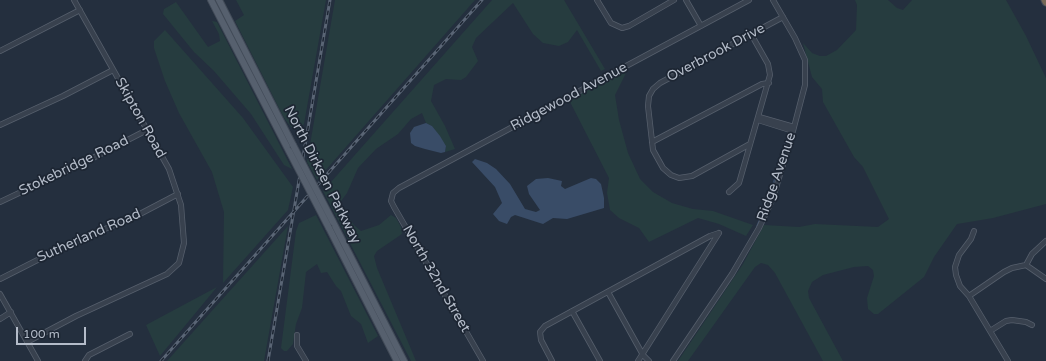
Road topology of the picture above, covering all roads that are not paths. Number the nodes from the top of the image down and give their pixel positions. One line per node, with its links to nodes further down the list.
1 (74, 0): 9 (street, Skipton Road)
2 (211, 0): 46 (main road, North Dirksen Parkway, bridge)
3 (219, 0): 47 (main road, North Dirksen Parkway, bridge)
4 (597, 0): 5 (street)
5 (674, 0)
6 (686, 0): 11 (street)
7 (749, 0): 11 (street, Ridgewood Avenue)
8 (773, 0): 10 (street, Ridge Avenue)
9 (80, 10): 13 (street); 14 (street, Skipton Road)
10 (783, 17): 12 (street, Overbrook Drive); 18 (street, Ridge Avenue)
11 (701, 26): 24 (street, Ridgewood Avenue)
12 (751, 34): 15 (street); 20 (street, Overbrook Drive)
13 (0, 51)
14 (113, 70): 17 (street); 19 (street, Skipton Road)
15 (769, 83): 16 (street); 20 (street)
16 (759, 119): 18 (street); 21 (street)
17 (0, 125)
18 (793, 129): 53 (street, Ridge Avenue)
19 (147, 130): 23 (street, Skipton Road); 25 (street, Stokebridge Road)
20 (652, 142): 21 (street)
21 (750, 144): 22 (street)
22 (729, 192)
23 (178, 194): 29 (street, Sutherland Road); 41 (street, Skipton Road)
24 (391, 197): 48 (street, North 32nd Street)
25 (0, 202)
26 (974, 231): 33 (street)
27 (1046, 241): 28 (street)
28 (1026, 266): 30 (street); 33 (street)
29 (0, 279)
30 (1046, 279)
31 (608, 292): 34 (street); 42 (street); 42 (street)
32 (0, 294): 35 (street)
33 (969, 296): 38 (street)
34 (572, 311): 49 (street); 50 (street)
35 (11, 312): 36 (street); 41 (street)
36 (0, 319)
37 (1032, 325): 38 (street)
38 (990, 331): 54 (street)
39 (130, 334): 44 (street)
40 (297, 335): 45 (street)
41 (27, 342): 43 (street)
42 (643, 355): 51 (street); 52 (street)
43 (38, 361)
44 (85, 361)
45 (306, 361)
46 (396, 361)
47 (404, 361)
48 (483, 361)
49 (552, 361)
50 (600, 361)
51 (638, 361)
52 (649, 361)
53 (673, 361)
54 (1008, 361)

